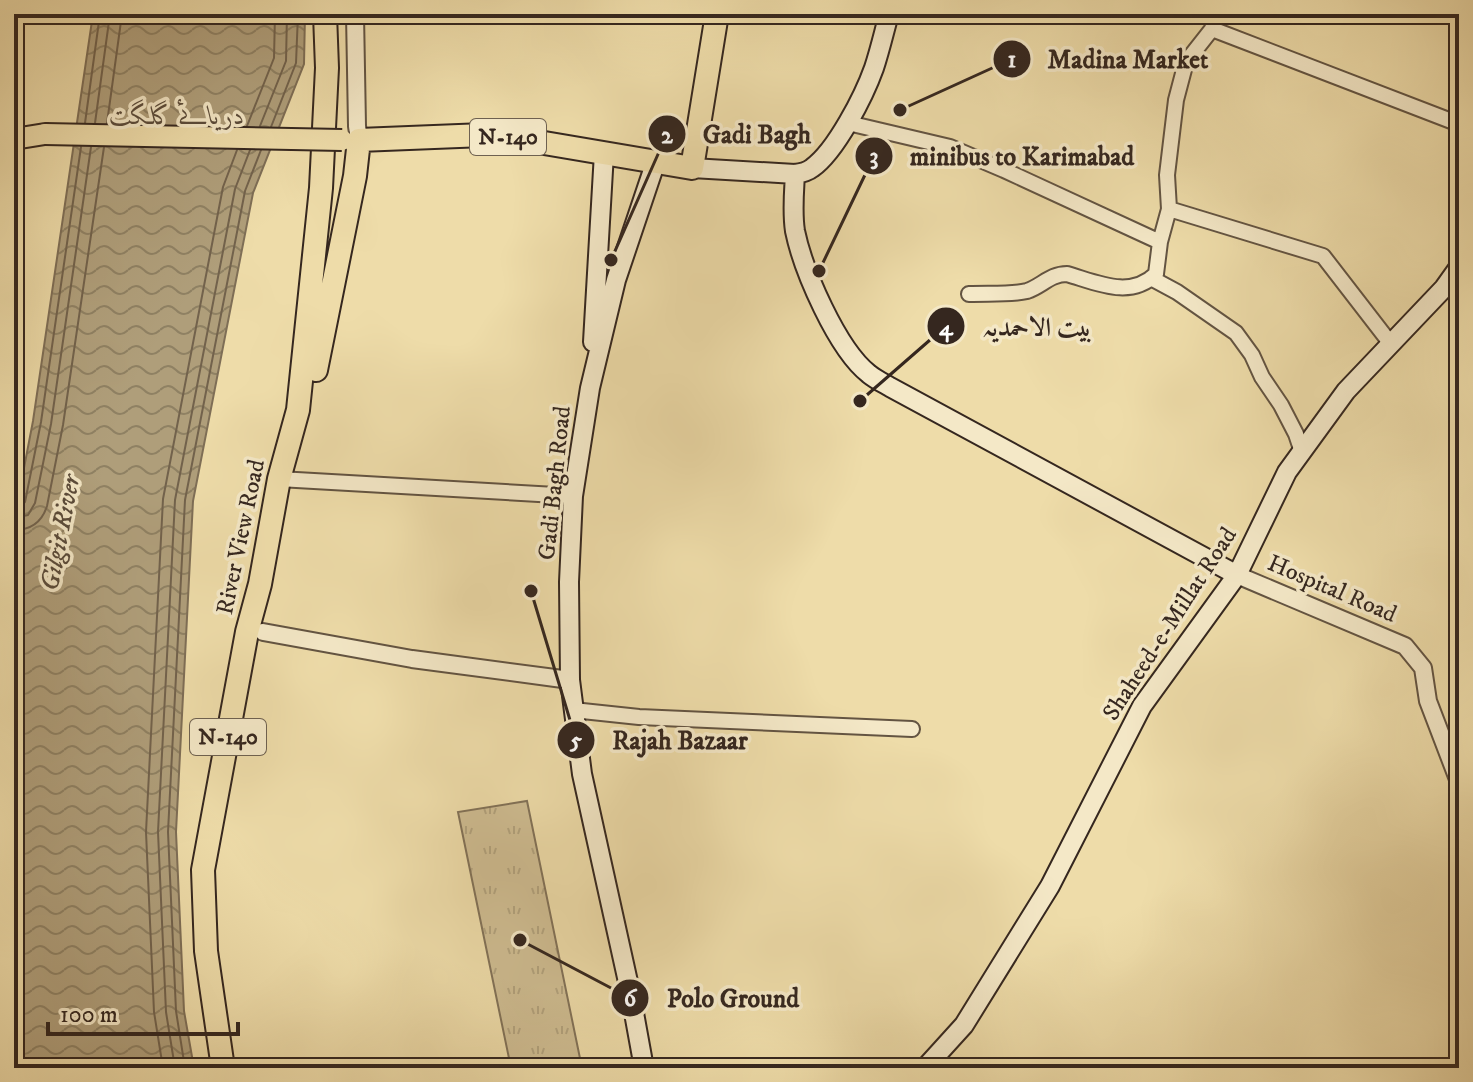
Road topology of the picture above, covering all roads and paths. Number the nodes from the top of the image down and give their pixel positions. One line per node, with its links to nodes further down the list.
1 (325, 14): 23 (highway, River View Road)
2 (355, 14): 9 (street)
3 (717, 14): 12 (highway)
4 (889, 14): 6 (main road)
5 (1214, 21): 7 (street); 14 (street)
6 (848, 123): 13 (main road); 15 (street)
7 (1459, 124)
8 (14, 139): 9 (main road, bridge)
9 (351, 140): 10 (highway, N-140); 23 (highway, N-140)
10 (604, 153): 11 (highway, N-140); 17 (main road, Gadi Bagh Road)
11 (656, 161): 12 (highway, N-140); 19 (main road, Gadi Bagh Road)
12 (692, 168): 13 (main road)
13 (795, 174): 27 (main road)
14 (1169, 209): 15 (street); 21 (street)
15 (1160, 242): 18 (street)
16 (1459, 267): 21 (main road, Shaheed-e-Millat Road)
17 (596, 276): 19 (main road); 22 (main road, Gadi Bagh Road)
18 (1151, 278): 20 (street); 24 (street)
19 (616, 280): 22 (main road, Gadi Bagh Road)
20 (969, 294)
21 (1391, 344): 24 (main road, Shaheed-e-Millat Road)
22 (590, 388): 26 (main road, Gadi Bagh Road)
23 (298, 410): 25 (highway, River View Road / N-140)
24 (1302, 452): 27 (main road, Shaheed-e-Millat Road)
25 (279, 479): 26 (street); 33 (highway, River View Road / N-140)
26 (573, 496): 29 (main road, Gadi Bagh Road)
27 (1237, 575): 32 (street, Hospital Road); 35 (main road, Shaheed-e-Millat Road)
28 (263, 632): 29 (street)
29 (570, 680): 30 (main road, Gadi Bagh Road)
30 (573, 710): 31 (street); 34 (main road, Gadi Bagh Road)
31 (912, 729)
32 (1459, 782)
33 (223, 1068)
34 (644, 1068)
35 (925, 1068)

